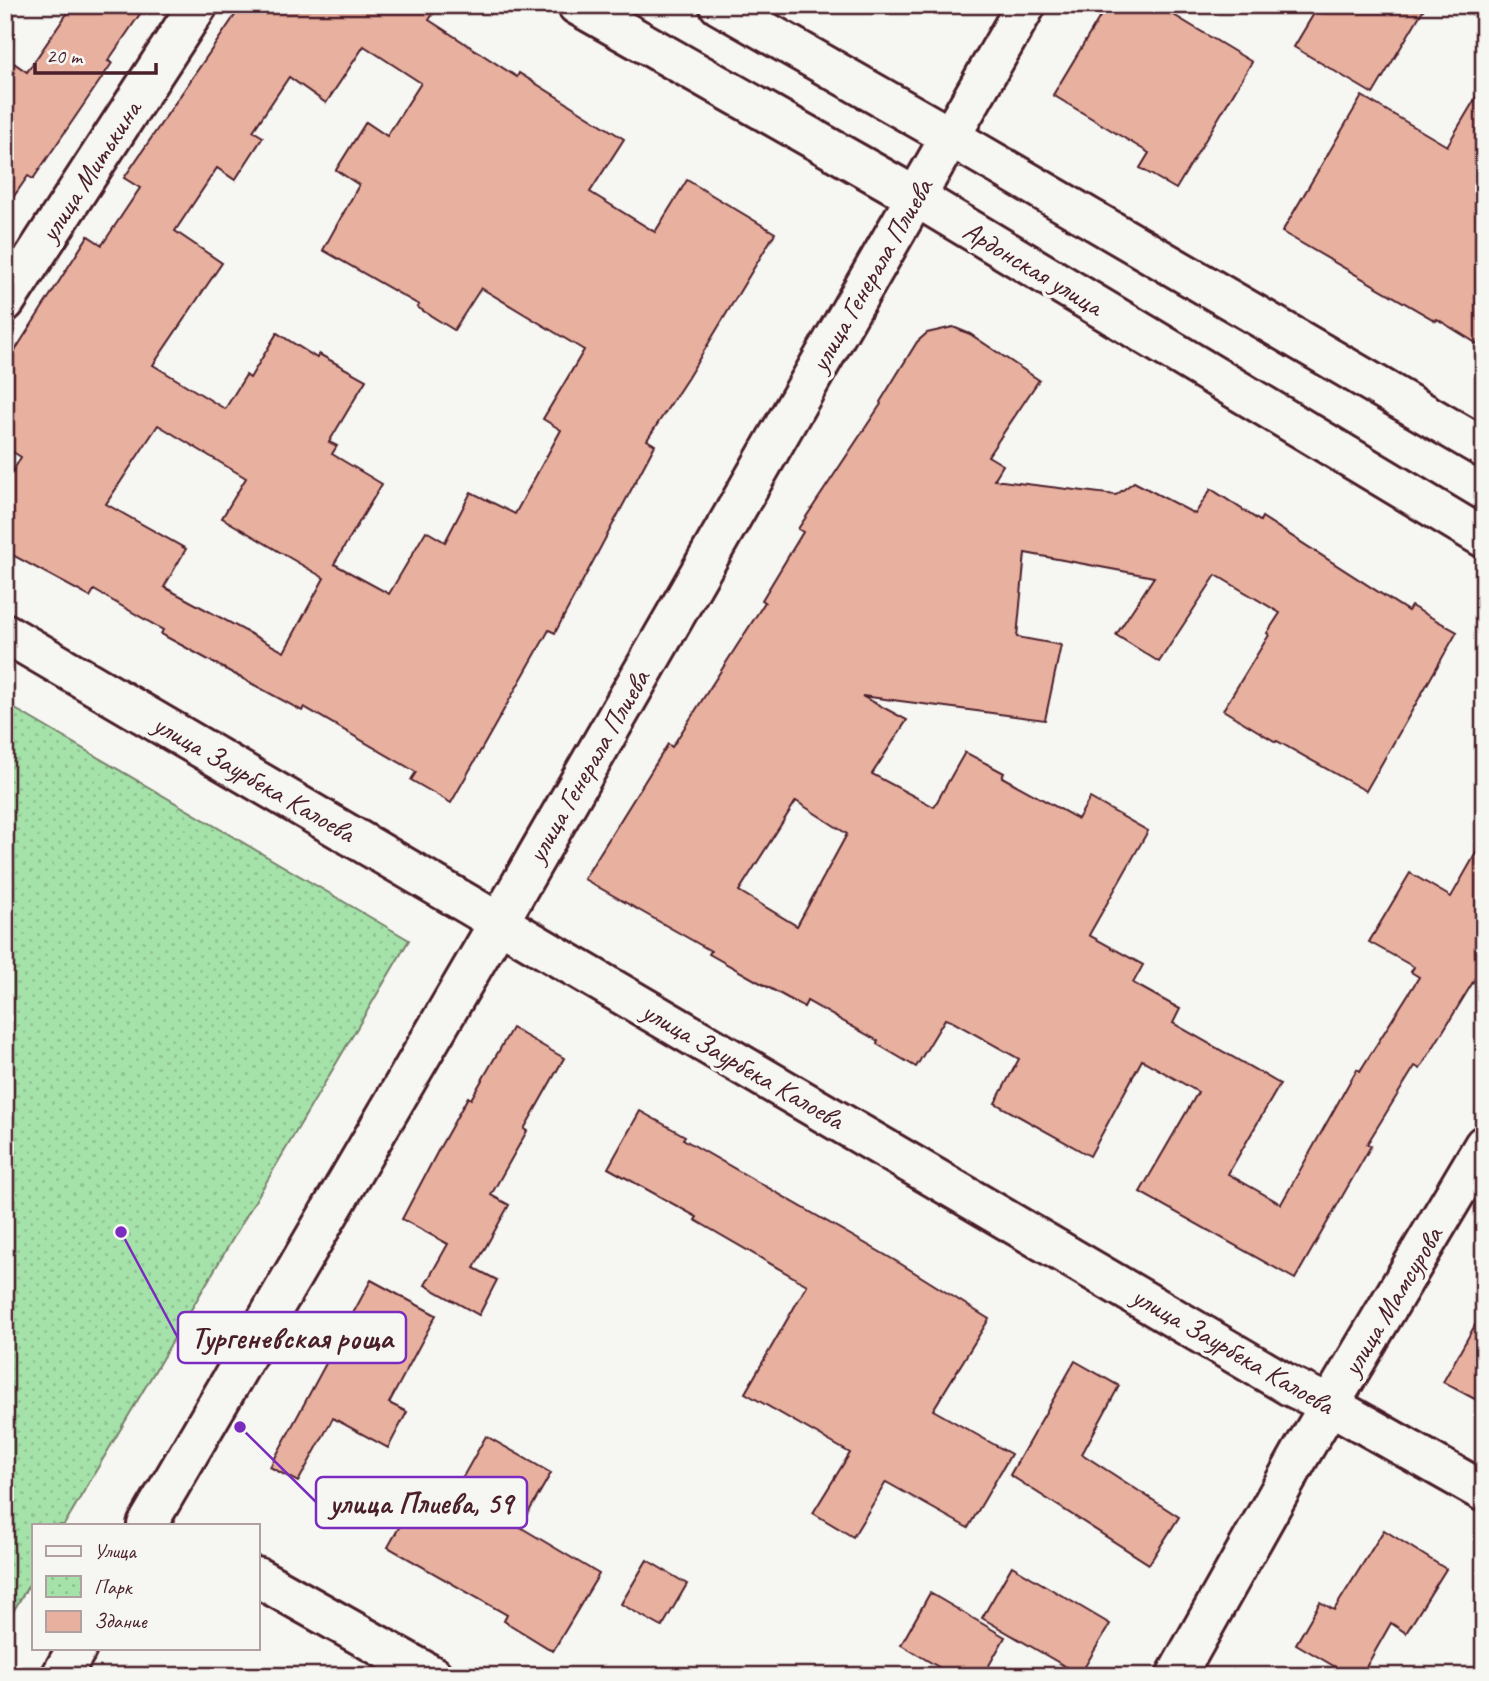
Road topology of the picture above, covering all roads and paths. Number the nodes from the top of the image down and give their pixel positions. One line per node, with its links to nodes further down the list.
1 (198, 5): 7 (street, улица Митькина)
2 (577, 5): 6 (street, Ардонская улица)
3 (719, 5): 5 (street)
4 (1026, 5): 5 (street, улица Генерала Плиева)
5 (949, 136): 6 (street, улица Генерала Плиева); 8 (street)
6 (916, 197): 9 (street, Ардонская улица); 11 (street, улица Генерала Плиева)
7 (5, 302)
8 (1484, 448)
9 (1484, 538)
10 (5, 633): 11 (street, улица Заурбека Калоева)
11 (499, 922): 13 (street, улица Заурбека Калоева); 15 (street, улица Генерала Плиева)
12 (1484, 1145): 13 (street, улица Мамсурова)
13 (1330, 1405): 14 (street, улица Заурбека Калоева); 20 (street, улица Мамсурова)
14 (1484, 1492)
15 (154, 1523)
16 (259, 1578): 19 (street)
17 (76, 1650): 18 (street)
18 (61, 1676)
19 (433, 1676)
20 (1175, 1676)

